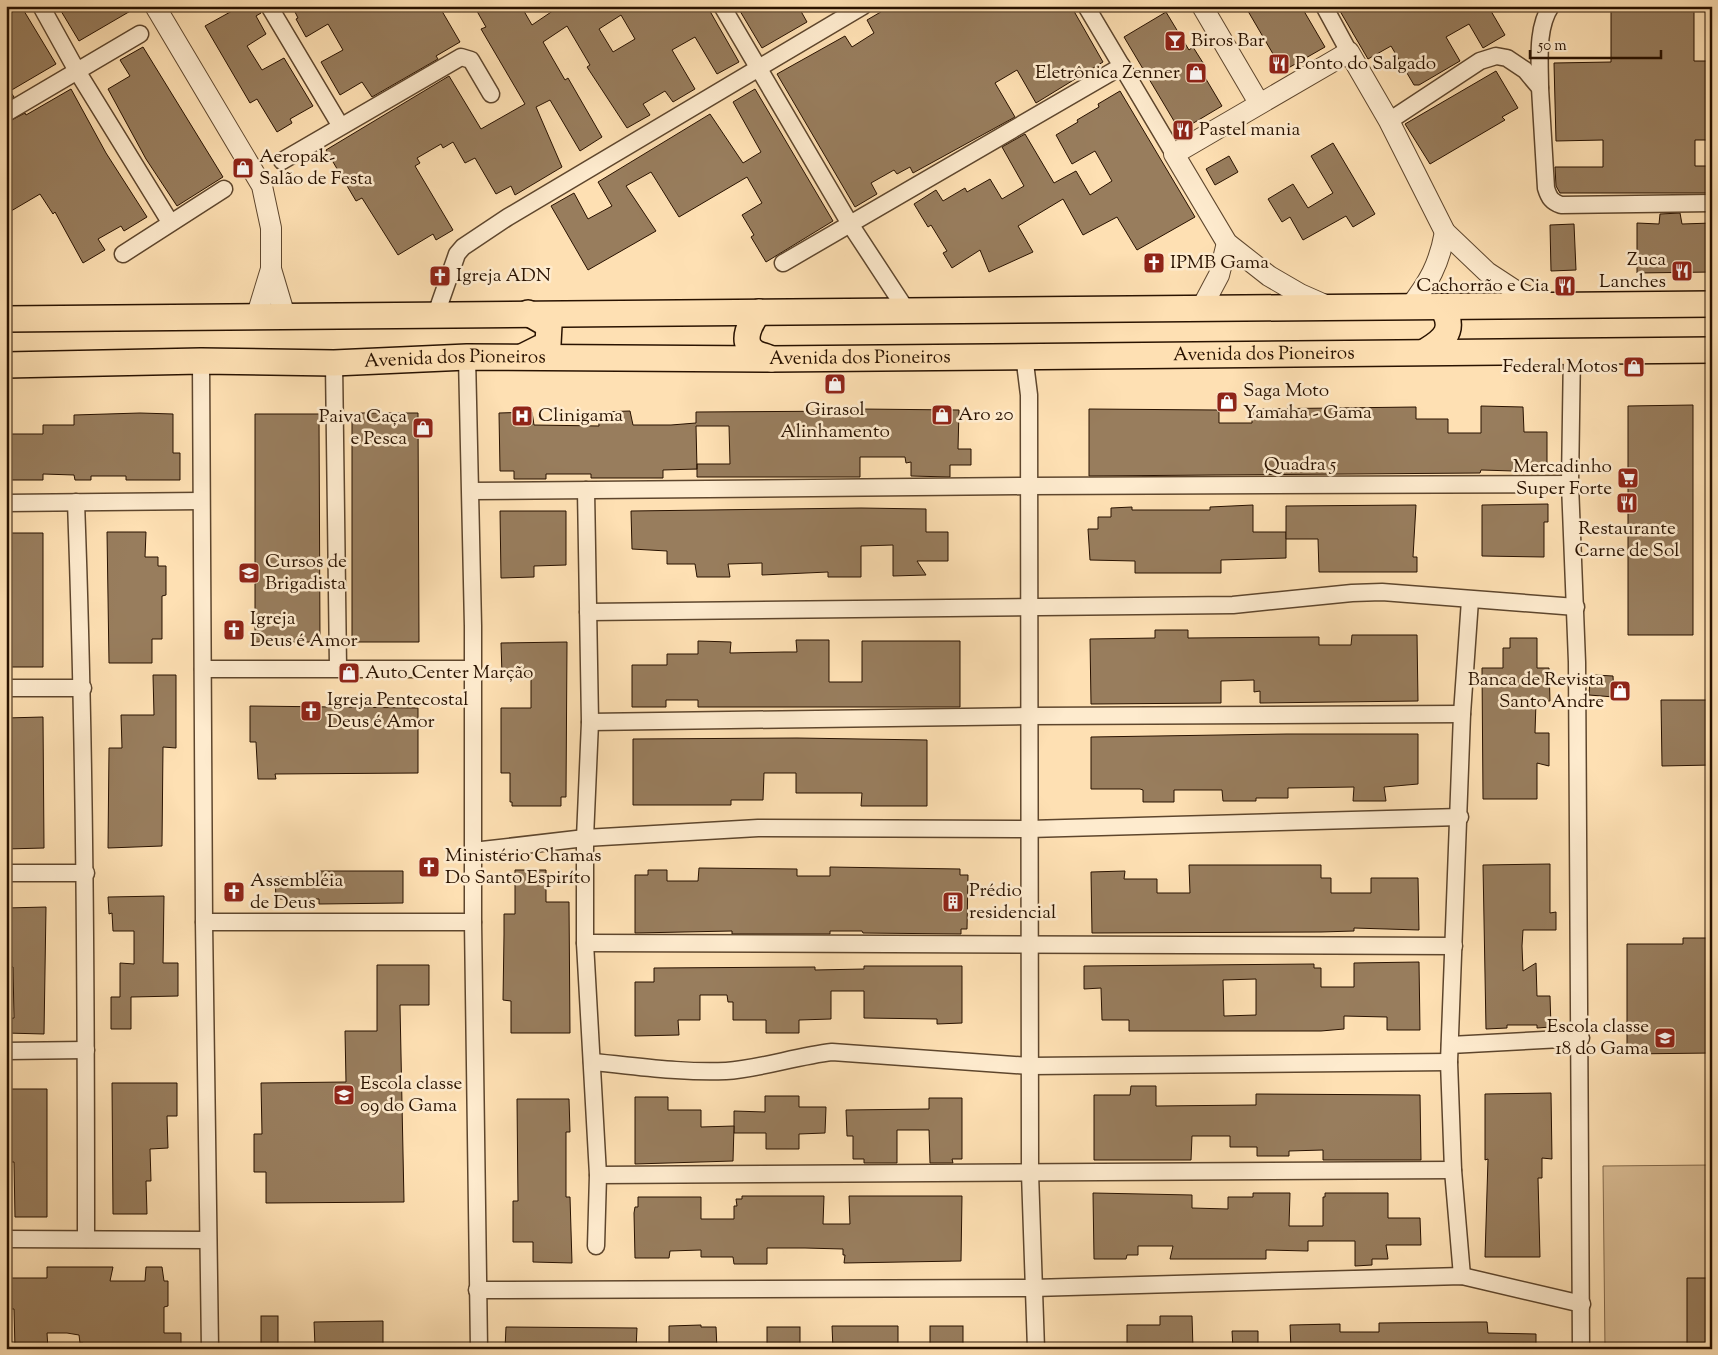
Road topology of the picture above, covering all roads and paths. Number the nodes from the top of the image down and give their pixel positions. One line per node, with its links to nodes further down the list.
1 (41, 6): 14 (street)
2 (155, 6): 31 (street)
3 (270, 6): 20 (street)
4 (722, 6): 13 (street)
5 (862, 6): 13 (street)
6 (1086, 6): 12 (street)
7 (1202, 6): 17 (street)
8 (1324, 6): 11 (street)
9 (1551, 6): 15 (street)
10 (140, 34): 14 (street)
11 (1349, 52): 17 (street); 19 (street)
12 (1122, 66): 21 (street); 26 (street)
13 (758, 68): 26 (street); 41 (street)
14 (77, 71): 18 (street); 25 (street)
15 (1540, 88): 19 (street); 24 (street)
16 (491, 94): 20 (street)
17 (1259, 102): 21 (street)
18 (6, 113)
19 (1389, 121): 27 (street)
20 (340, 125): 22 (street)
21 (1174, 154): 28 (street)
22 (282, 160)
23 (224, 189): 25 (street)
24 (1712, 203)
25 (170, 222): 29 (street)
26 (850, 224): 30 (street); 38 (street)
27 (1445, 232): 33 (street); 37 (street)
28 (1227, 243): 34 (street); 36 (street)
29 (123, 254)
30 (783, 264)
31 (271, 269): 42 (street); 43 (street)
32 (1712, 304): 33 (main road)
33 (1549, 306): 35 (main road)
34 (1202, 307): 36 (main road); 38 (main road)
35 (1442, 307): 37 (main road); 47 (main road)
36 (1333, 308): 37 (main road)
37 (1409, 308)
38 (907, 311): 40 (main road)
39 (528, 312): 40 (main road); 41 (main road); 49 (main road)
40 (759, 312): 51 (main road)
41 (436, 314): 42 (main road)
42 (285, 316): 43 (main road)
43 (256, 318): 44 (main road)
44 (6, 319)
45 (1572, 350): 46 (main road, Avenida dos Pioneiros); 47 (main road, Avenida dos Pioneiros); 55 (street)
46 (1712, 350)
47 (1426, 351): 48 (main road, Avenida dos Pioneiros)
48 (1024, 355): 51 (main road, Avenida dos Pioneiros); 56 (street)
49 (524, 356): 50 (main road, Avenida dos Pioneiros); 51 (main road, Avenida dos Pioneiros)
50 (467, 357): 53 (main road, Avenida dos Pioneiros); 58 (street)
51 (771, 359)
52 (201, 361): 53 (main road, Avenida dos Pioneiros); 54 (main road, Avenida dos Pioneiros); 59 (street)
53 (334, 363): 66 (street)
54 (6, 365)
55 (1570, 484): 56 (street, Quadra 5); 64 (street)
56 (1030, 486): 57 (street, Quadra 5); 63 (street)
57 (586, 490): 58 (street, Quadra 5); 65 (street)
58 (470, 491): 68 (street)
59 (201, 501): 60 (street); 67 (street)
60 (76, 502): 61 (street); 70 (street)
61 (6, 503)
62 (1470, 600): 63 (street); 64 (street); 71 (street)
63 (1029, 606): 65 (street); 72 (street)
64 (1576, 607): 85 (street)
65 (588, 612): 73 (street)
66 (338, 667): 67 (street); 68 (street)
67 (203, 669): 80 (street)
68 (472, 669): 77 (street)
69 (6, 688): 70 (street)
70 (83, 688): 79 (street)
71 (1462, 714): 72 (street); 74 (street)
72 (1029, 716): 73 (street); 75 (street)
73 (590, 722): 76 (street)
74 (1460, 817): 75 (street); 84 (street)
75 (1029, 829): 76 (street); 83 (street)
76 (585, 838): 77 (street); 82 (street)
77 (473, 851): 81 (street)
78 (6, 874): 79 (street)
79 (86, 874): 87 (street)
80 (204, 922): 81 (street); 97 (street)
81 (473, 922): 101 (street)
82 (585, 943): 83 (street); 89 (street)
83 (1030, 944): 84 (street); 91 (street)
84 (1454, 946): 86 (street)
85 (1581, 1038): 86 (street); 102 (street)
86 (1450, 1045): 90 (street)
87 (86, 1050): 88 (street); 96 (street)
88 (6, 1051)
89 (592, 1062): 91 (street); 94 (street)
90 (1449, 1062): 91 (street); 92 (street)
91 (1030, 1066): 93 (street)
92 (1453, 1170): 93 (street); 99 (street)
93 (1030, 1173): 94 (street); 100 (street)
94 (598, 1176): 98 (street)
95 (6, 1239): 96 (street)
96 (86, 1239): 97 (street)
97 (208, 1240): 103 (street)
98 (596, 1246)
99 (1462, 1276): 100 (street); 102 (street)
100 (1033, 1288): 101 (street); 105 (street)
101 (477, 1290): 104 (street)
102 (1582, 1304): 106 (street)
103 (210, 1349)
104 (479, 1349)
105 (1036, 1349)
106 (1582, 1349)

